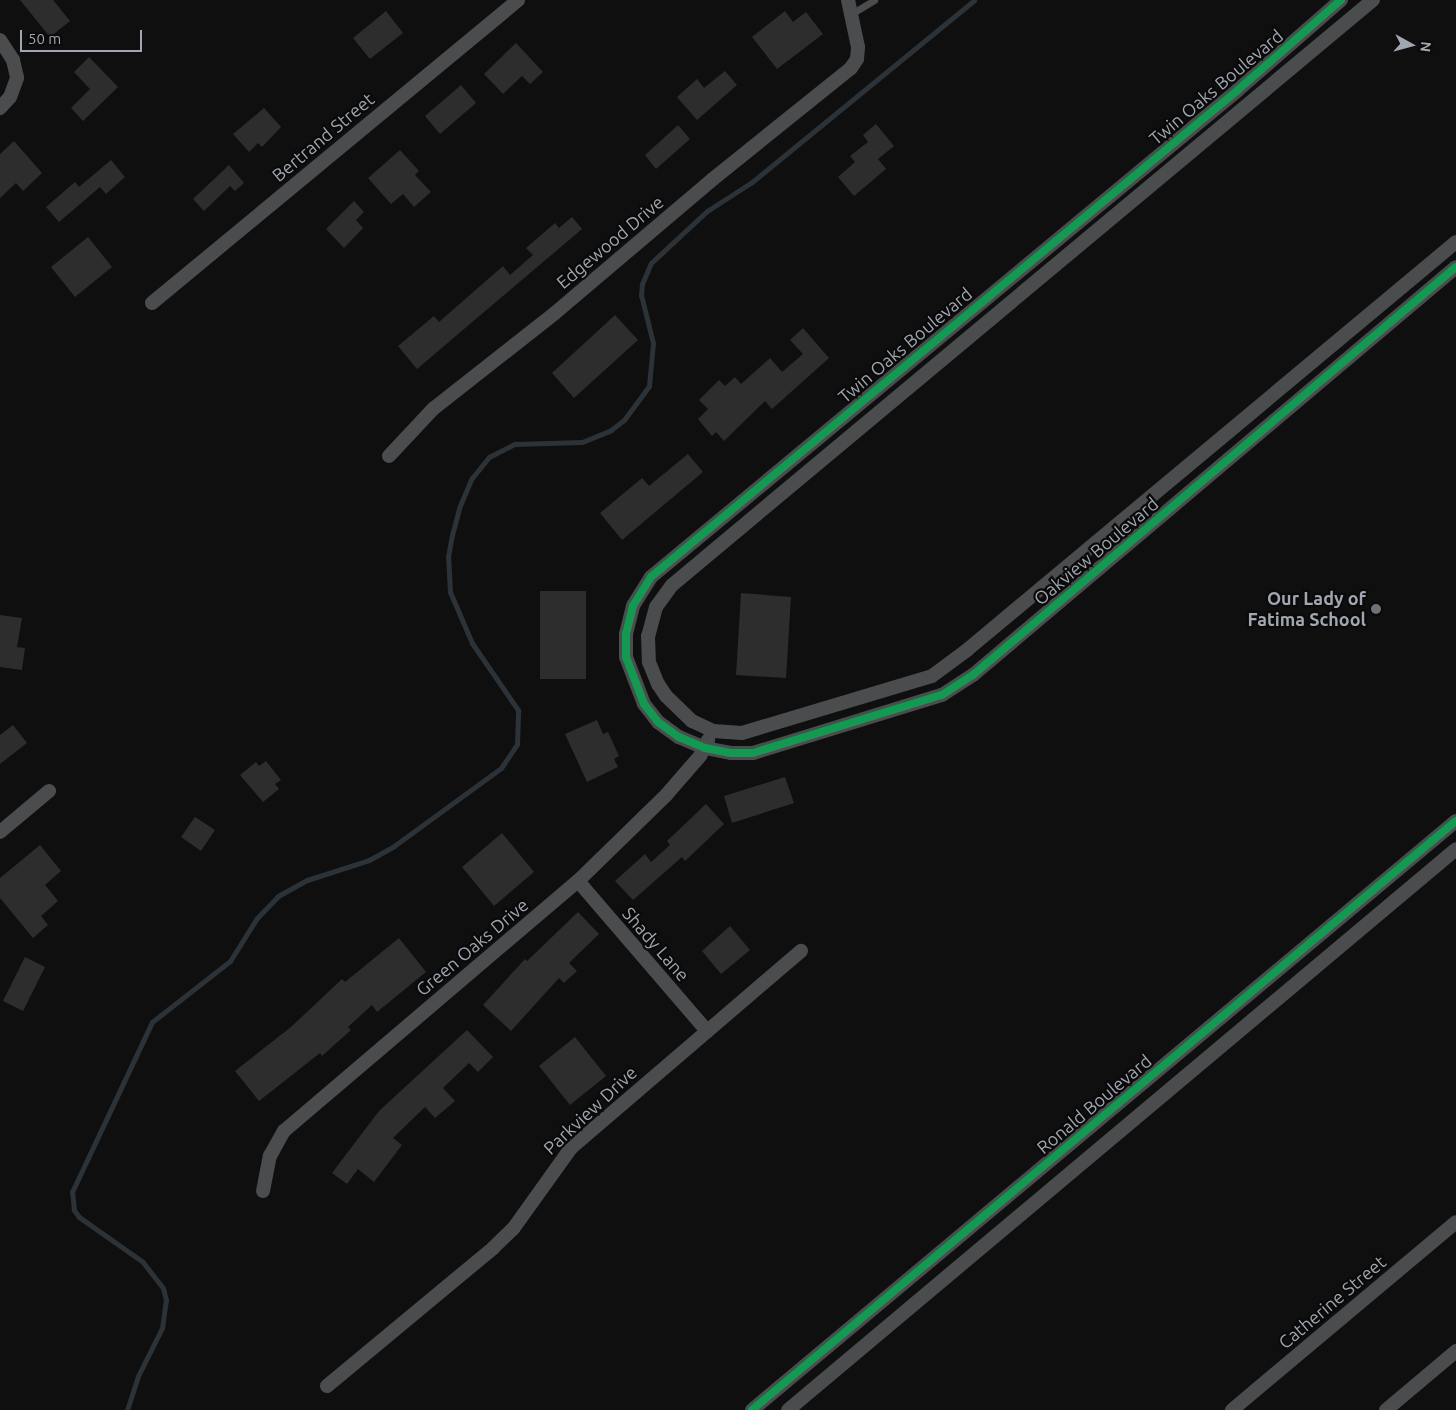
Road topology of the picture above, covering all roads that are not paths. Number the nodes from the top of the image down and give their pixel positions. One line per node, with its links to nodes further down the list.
1 (518, 0): 10 (street, Bertrand Street)
2 (874, 0): 5 (lane)
3 (1341, 0): 13 (street, Twin Oaks Boulevard)
4 (1373, 0): 12 (street, Twin Oaks Boulevard)
5 (850, 7): 11 (street, Edgewood Drive)
6 (0, 40): 7 (street)
7 (0, 108)
8 (1456, 242): 12 (street, Oakview Boulevard)
9 (1456, 268): 13 (street, Oakview Boulevard)
10 (152, 303)
11 (389, 456)
12 (713, 731): 13 (street, Green Oaks Drive)
13 (705, 748): 18 (street, Green Oaks Drive)
14 (49, 791): 16 (street)
15 (1456, 821): 19 (street, Ronald Boulevard)
16 (0, 832)
17 (1456, 849): 20 (street)
18 (578, 881): 22 (street, Shady Lane); 25 (street, Green Oaks Drive)
19 (1382, 883): 20 (street); 23 (street, Ronald Boulevard)
20 (1396, 900): 24 (street)
21 (801, 951): 22 (street, Parkview Drive)
22 (707, 1031): 31 (street, Parkview Drive)
23 (1184, 1049): 24 (street); 26 (street, Ronald Boulevard)
24 (1198, 1066): 28 (street)
25 (263, 1191)
26 (979, 1220): 28 (street); 30 (street, Ronald Boulevard)
27 (1456, 1222): 34 (street, Catherine Street)
28 (993, 1238): 32 (street)
29 (1456, 1351): 35 (street)
30 (782, 1385): 32 (street); 33 (street, Ronald Boulevard)
31 (327, 1386)
32 (792, 1406)
33 (752, 1410)
34 (1232, 1410)
35 (1386, 1410)

